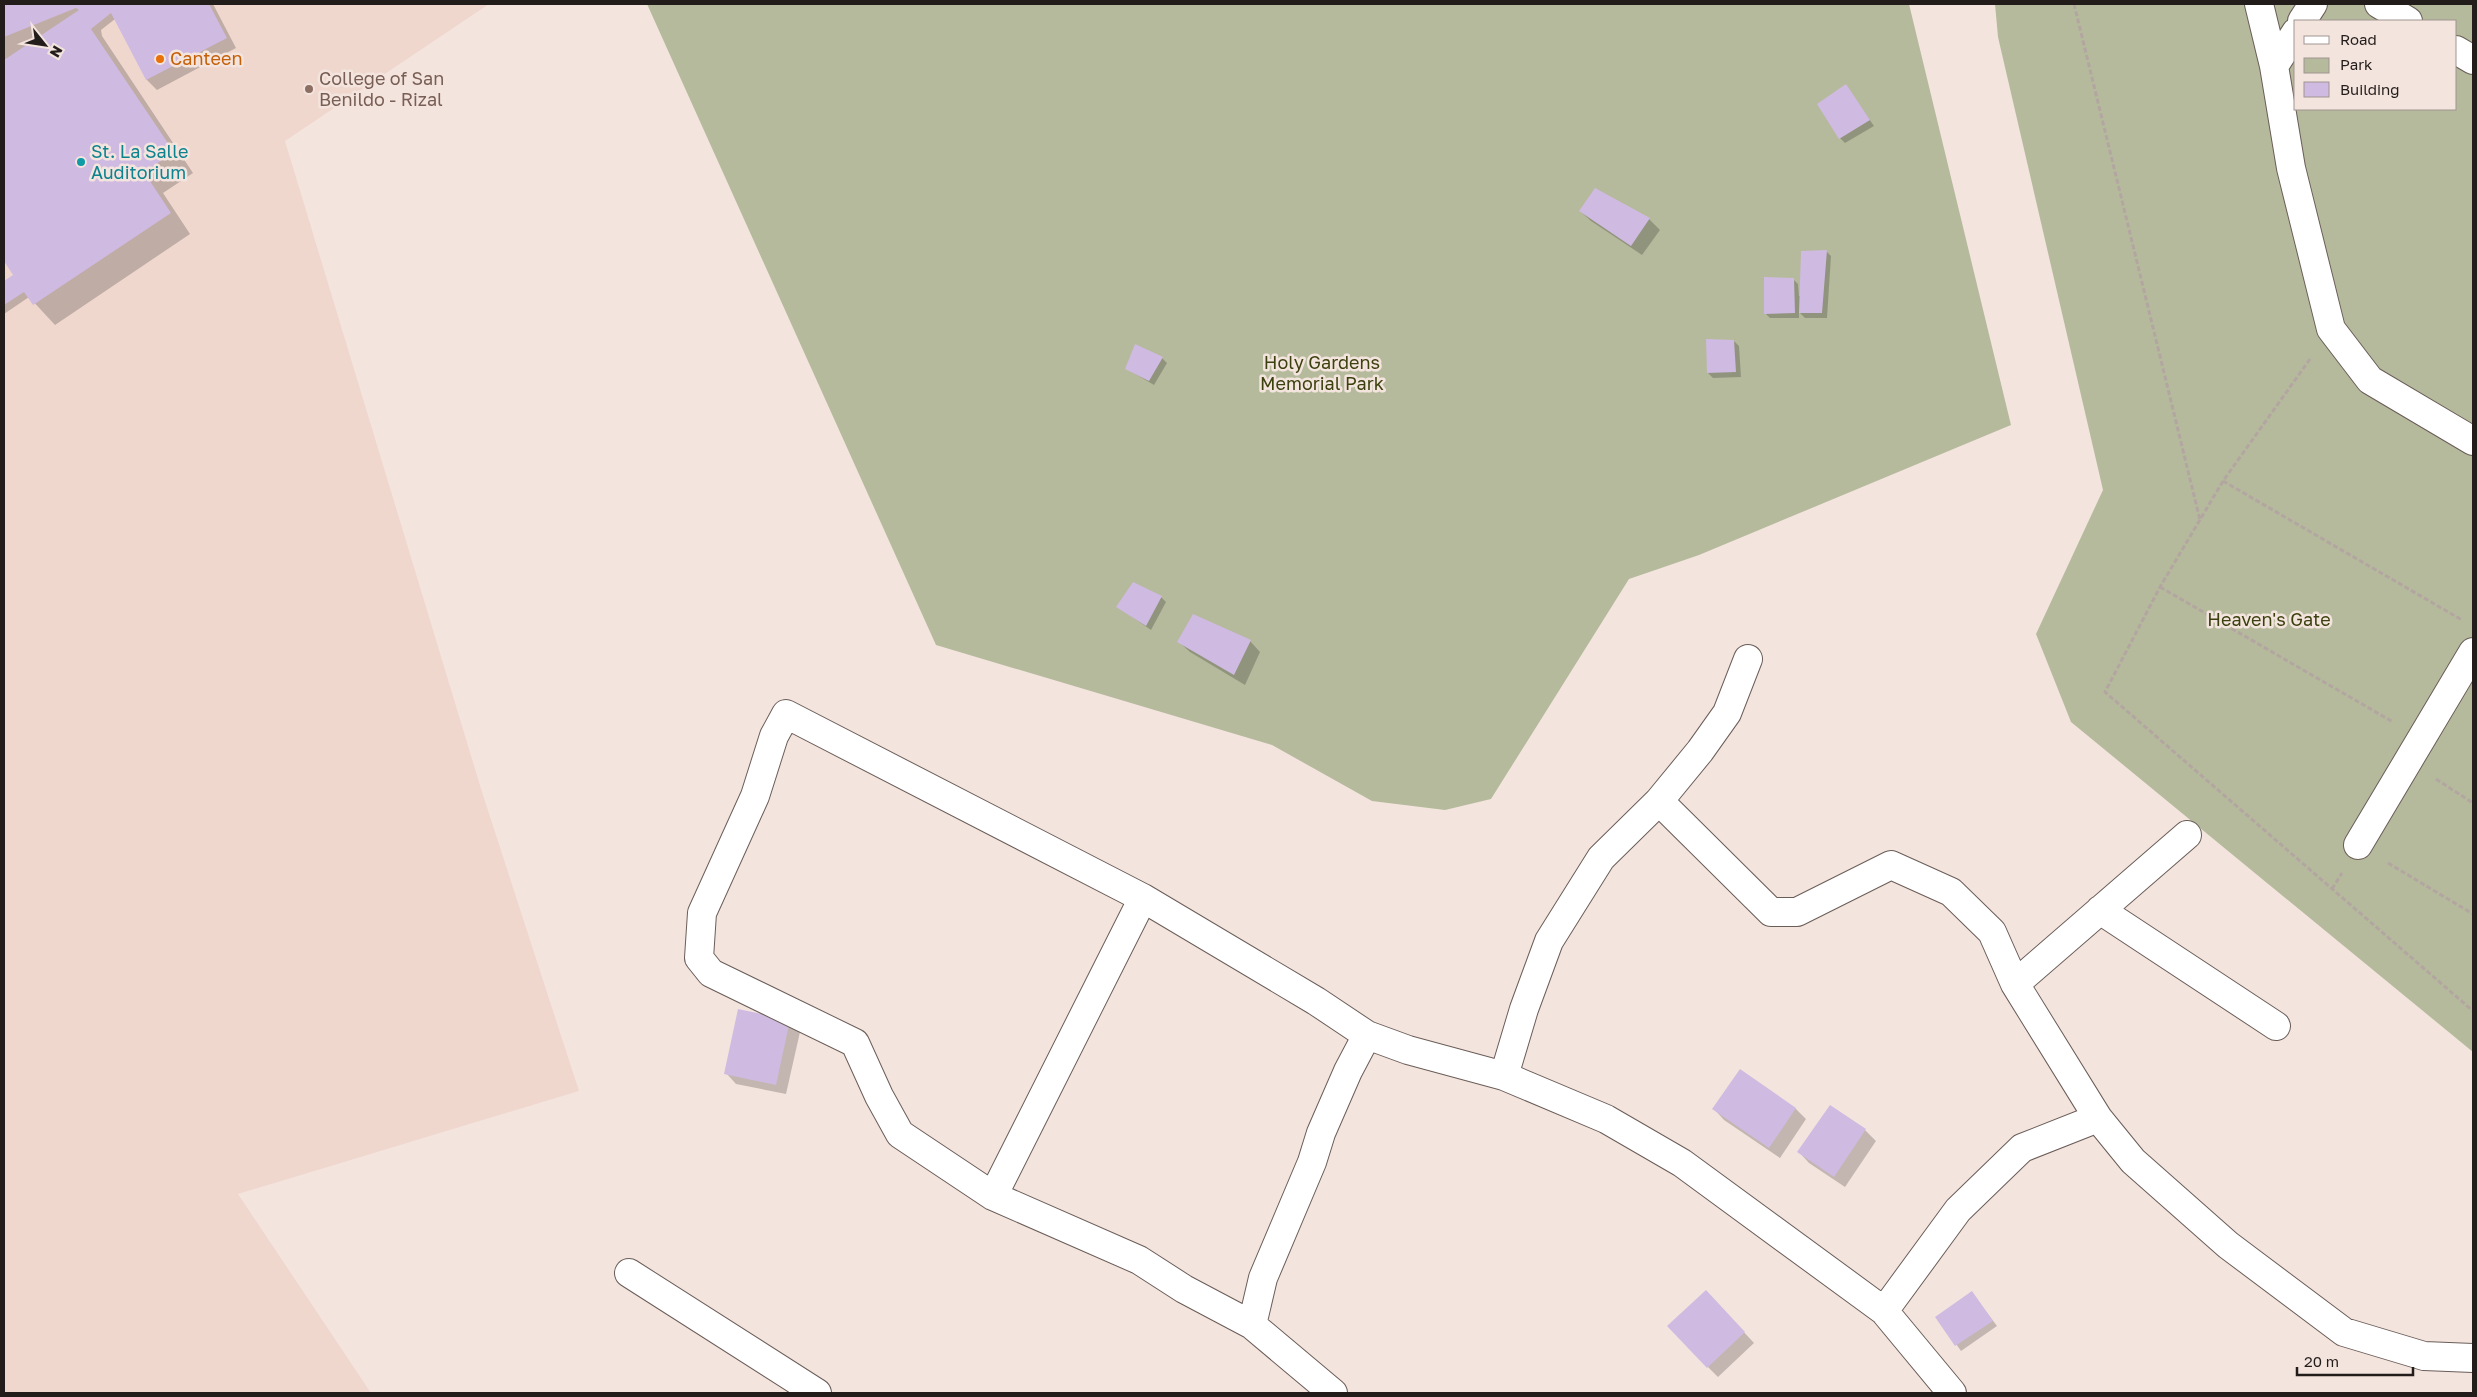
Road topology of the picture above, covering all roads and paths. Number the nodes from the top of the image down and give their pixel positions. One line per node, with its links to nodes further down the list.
1 (2074, 4): 14 (path)
2 (2258, 4): 10 (street)
3 (2313, 4): 5 (street)
4 (2379, 4): 6 (street)
5 (2303, 20)
6 (2406, 20)
7 (2294, 35): 10 (street)
8 (2457, 51): 9 (street)
9 (2473, 60)
10 (2274, 66): 11 (street)
11 (2331, 330): 12 (street); 13 (path)
12 (2473, 441)
13 (2223, 481): 14 (path); 16 (path)
14 (2200, 520): 15 (path)
15 (2160, 587): 19 (path); 29 (path)
16 (2465, 622)
17 (2473, 652): 19 (street)
18 (1748, 659): 21 (street)
19 (2422, 738): 20 (street)
20 (2408, 762): 22 (path); 24 (street)
21 (1659, 801): 28 (street); 32 (street)
22 (2473, 803)
23 (2187, 835): 26 (street)
24 (2358, 845): 27 (path)
25 (1143, 898): 31 (street); 34 (street); 34 (street)
26 (2100, 910): 28 (street); 30 (street)
27 (2473, 914)
28 (2015, 984): 33 (street)
29 (2473, 1011)
30 (2276, 1026)
31 (1367, 1035): 32 (street); 37 (street)
32 (1504, 1076): 36 (street)
33 (2098, 1118): 36 (street); 38 (street)
34 (993, 1196): 37 (street)
35 (628, 1273): 39 (street)
36 (1884, 1311): 41 (street)
37 (1252, 1325): 40 (street)
38 (2473, 1358)
39 (817, 1393)
40 (1333, 1393)
41 (1952, 1393)

